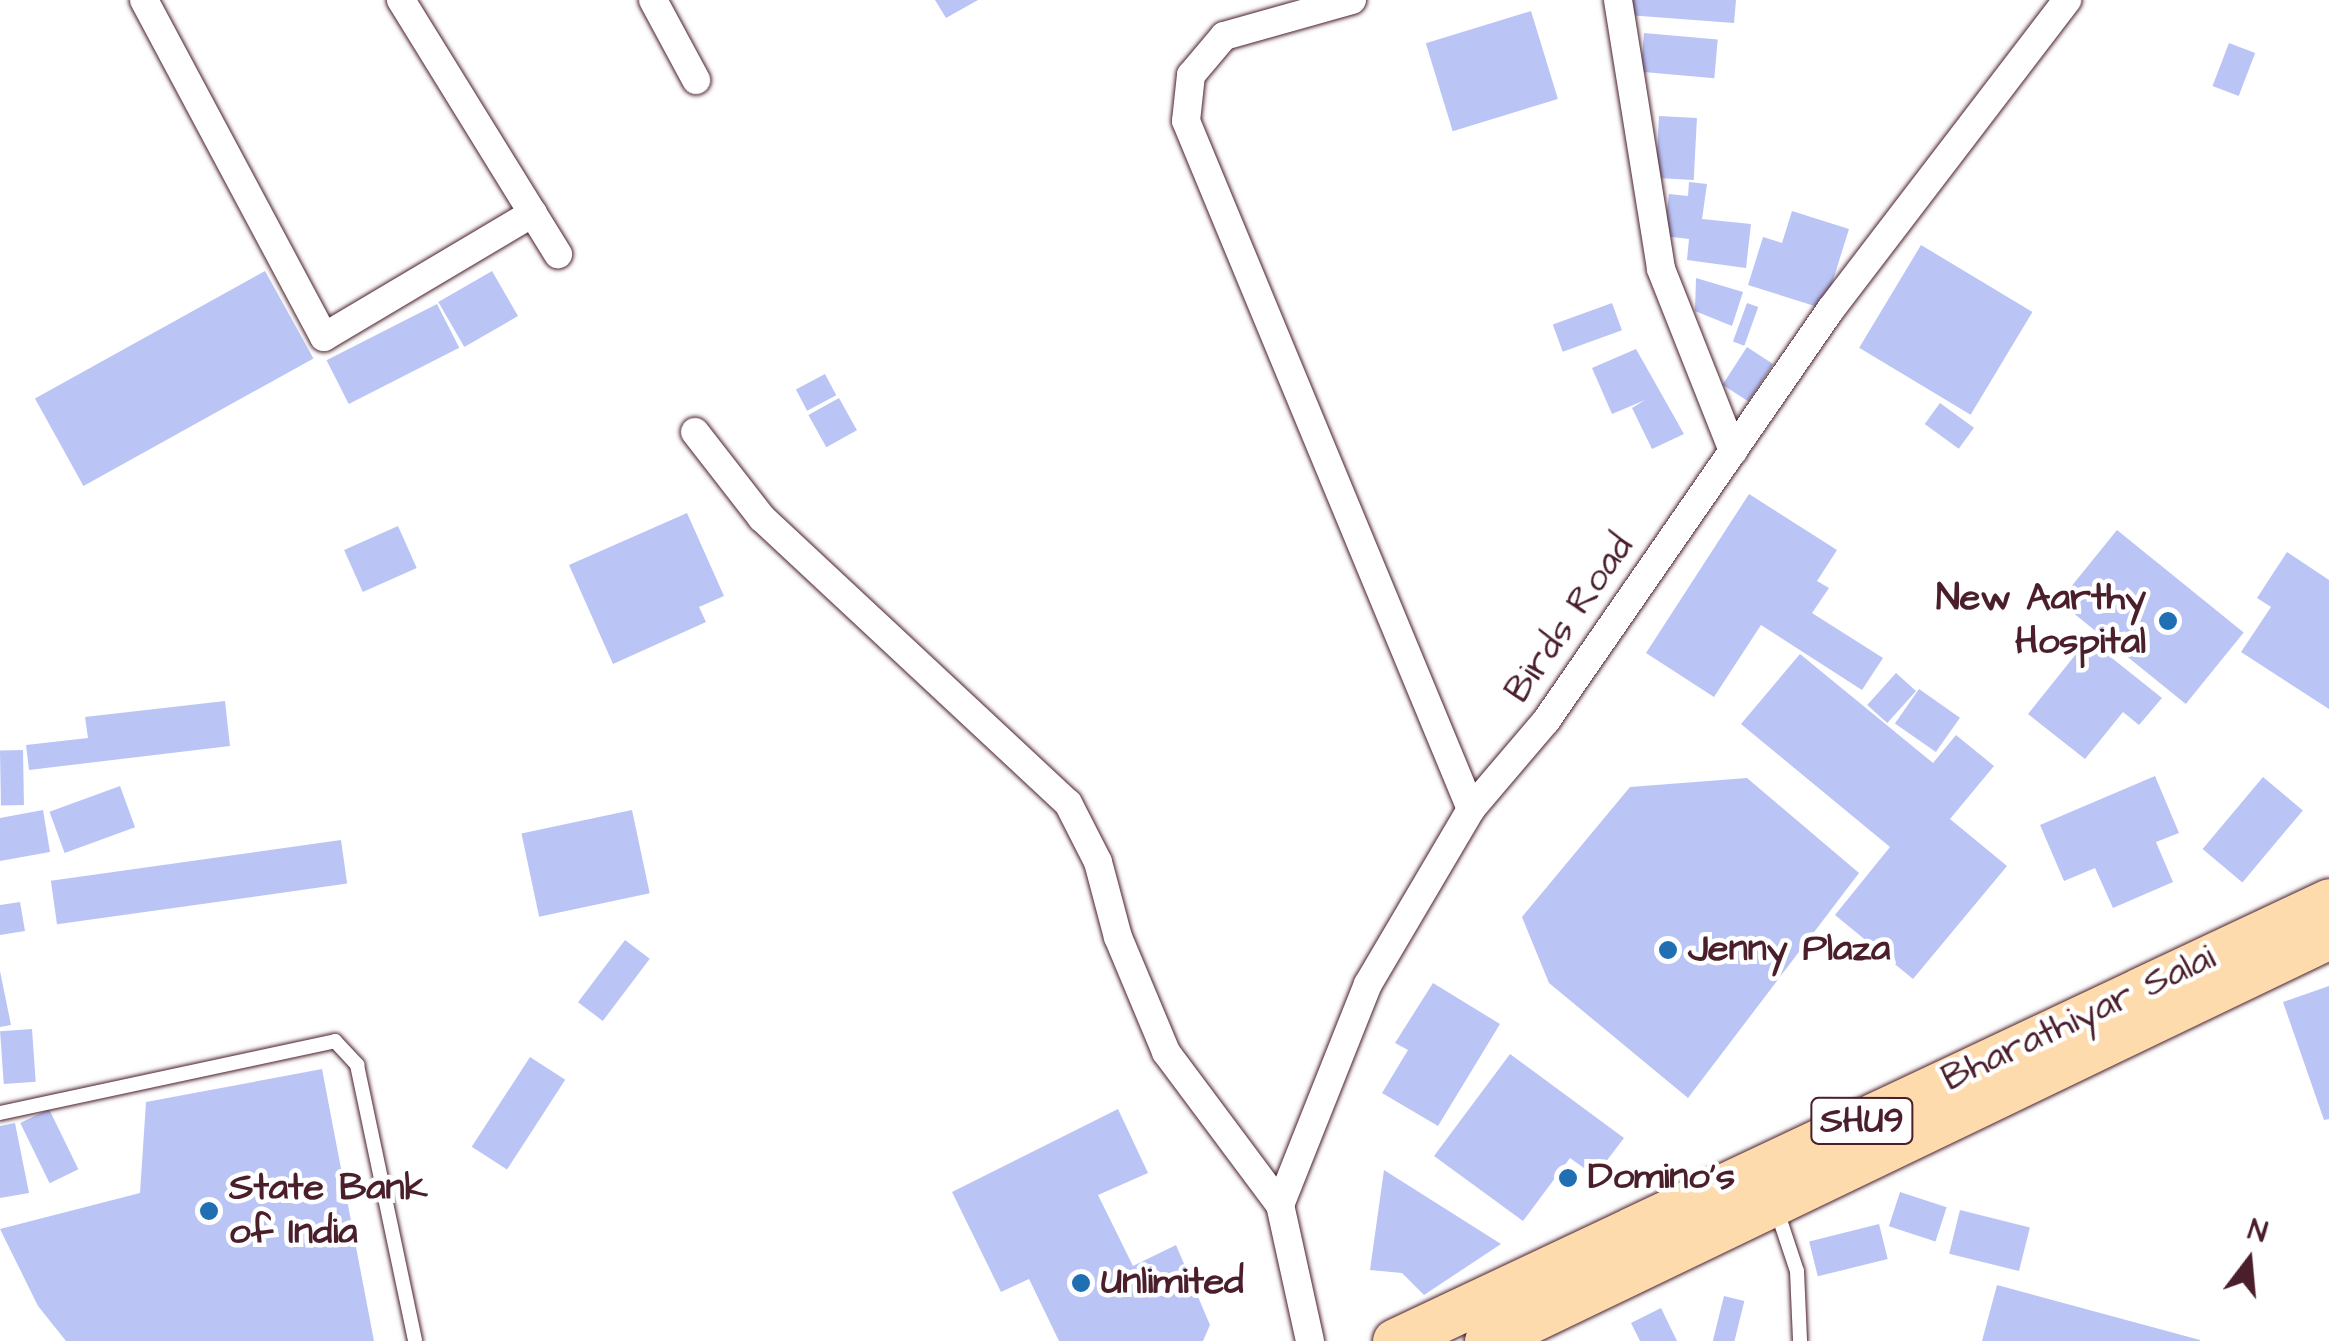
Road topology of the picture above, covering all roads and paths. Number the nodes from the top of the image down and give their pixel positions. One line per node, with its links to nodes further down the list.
1 (144, 0): 8 (street)
2 (401, 0): 8 (street)
3 (652, 0): 7 (street)
4 (1352, 0): 12 (street)
5 (1618, 0): 11 (street)
6 (2067, 0): 11 (street, Birds Road)
7 (696, 80)
8 (533, 213): 9 (street)
9 (558, 254)
10 (695, 432): 17 (street)
11 (1733, 450): 12 (street, Birds Road)
12 (1470, 810): 17 (street, Birds Road)
13 (2329, 901): 20 (main road, Bharathiyar Salai / SHU9)
14 (2329, 936): 16 (main road, Bharathiyar Salai / SHU9)
15 (0, 1113): 18 (lane)
16 (1774, 1202): 21 (main road, Bharathiyar Salai / SHU9); 22 (lane)
17 (1280, 1205): 19 (street)
18 (415, 1341)
19 (1310, 1341)
20 (1396, 1341)
21 (1486, 1341)
22 (1800, 1341)

